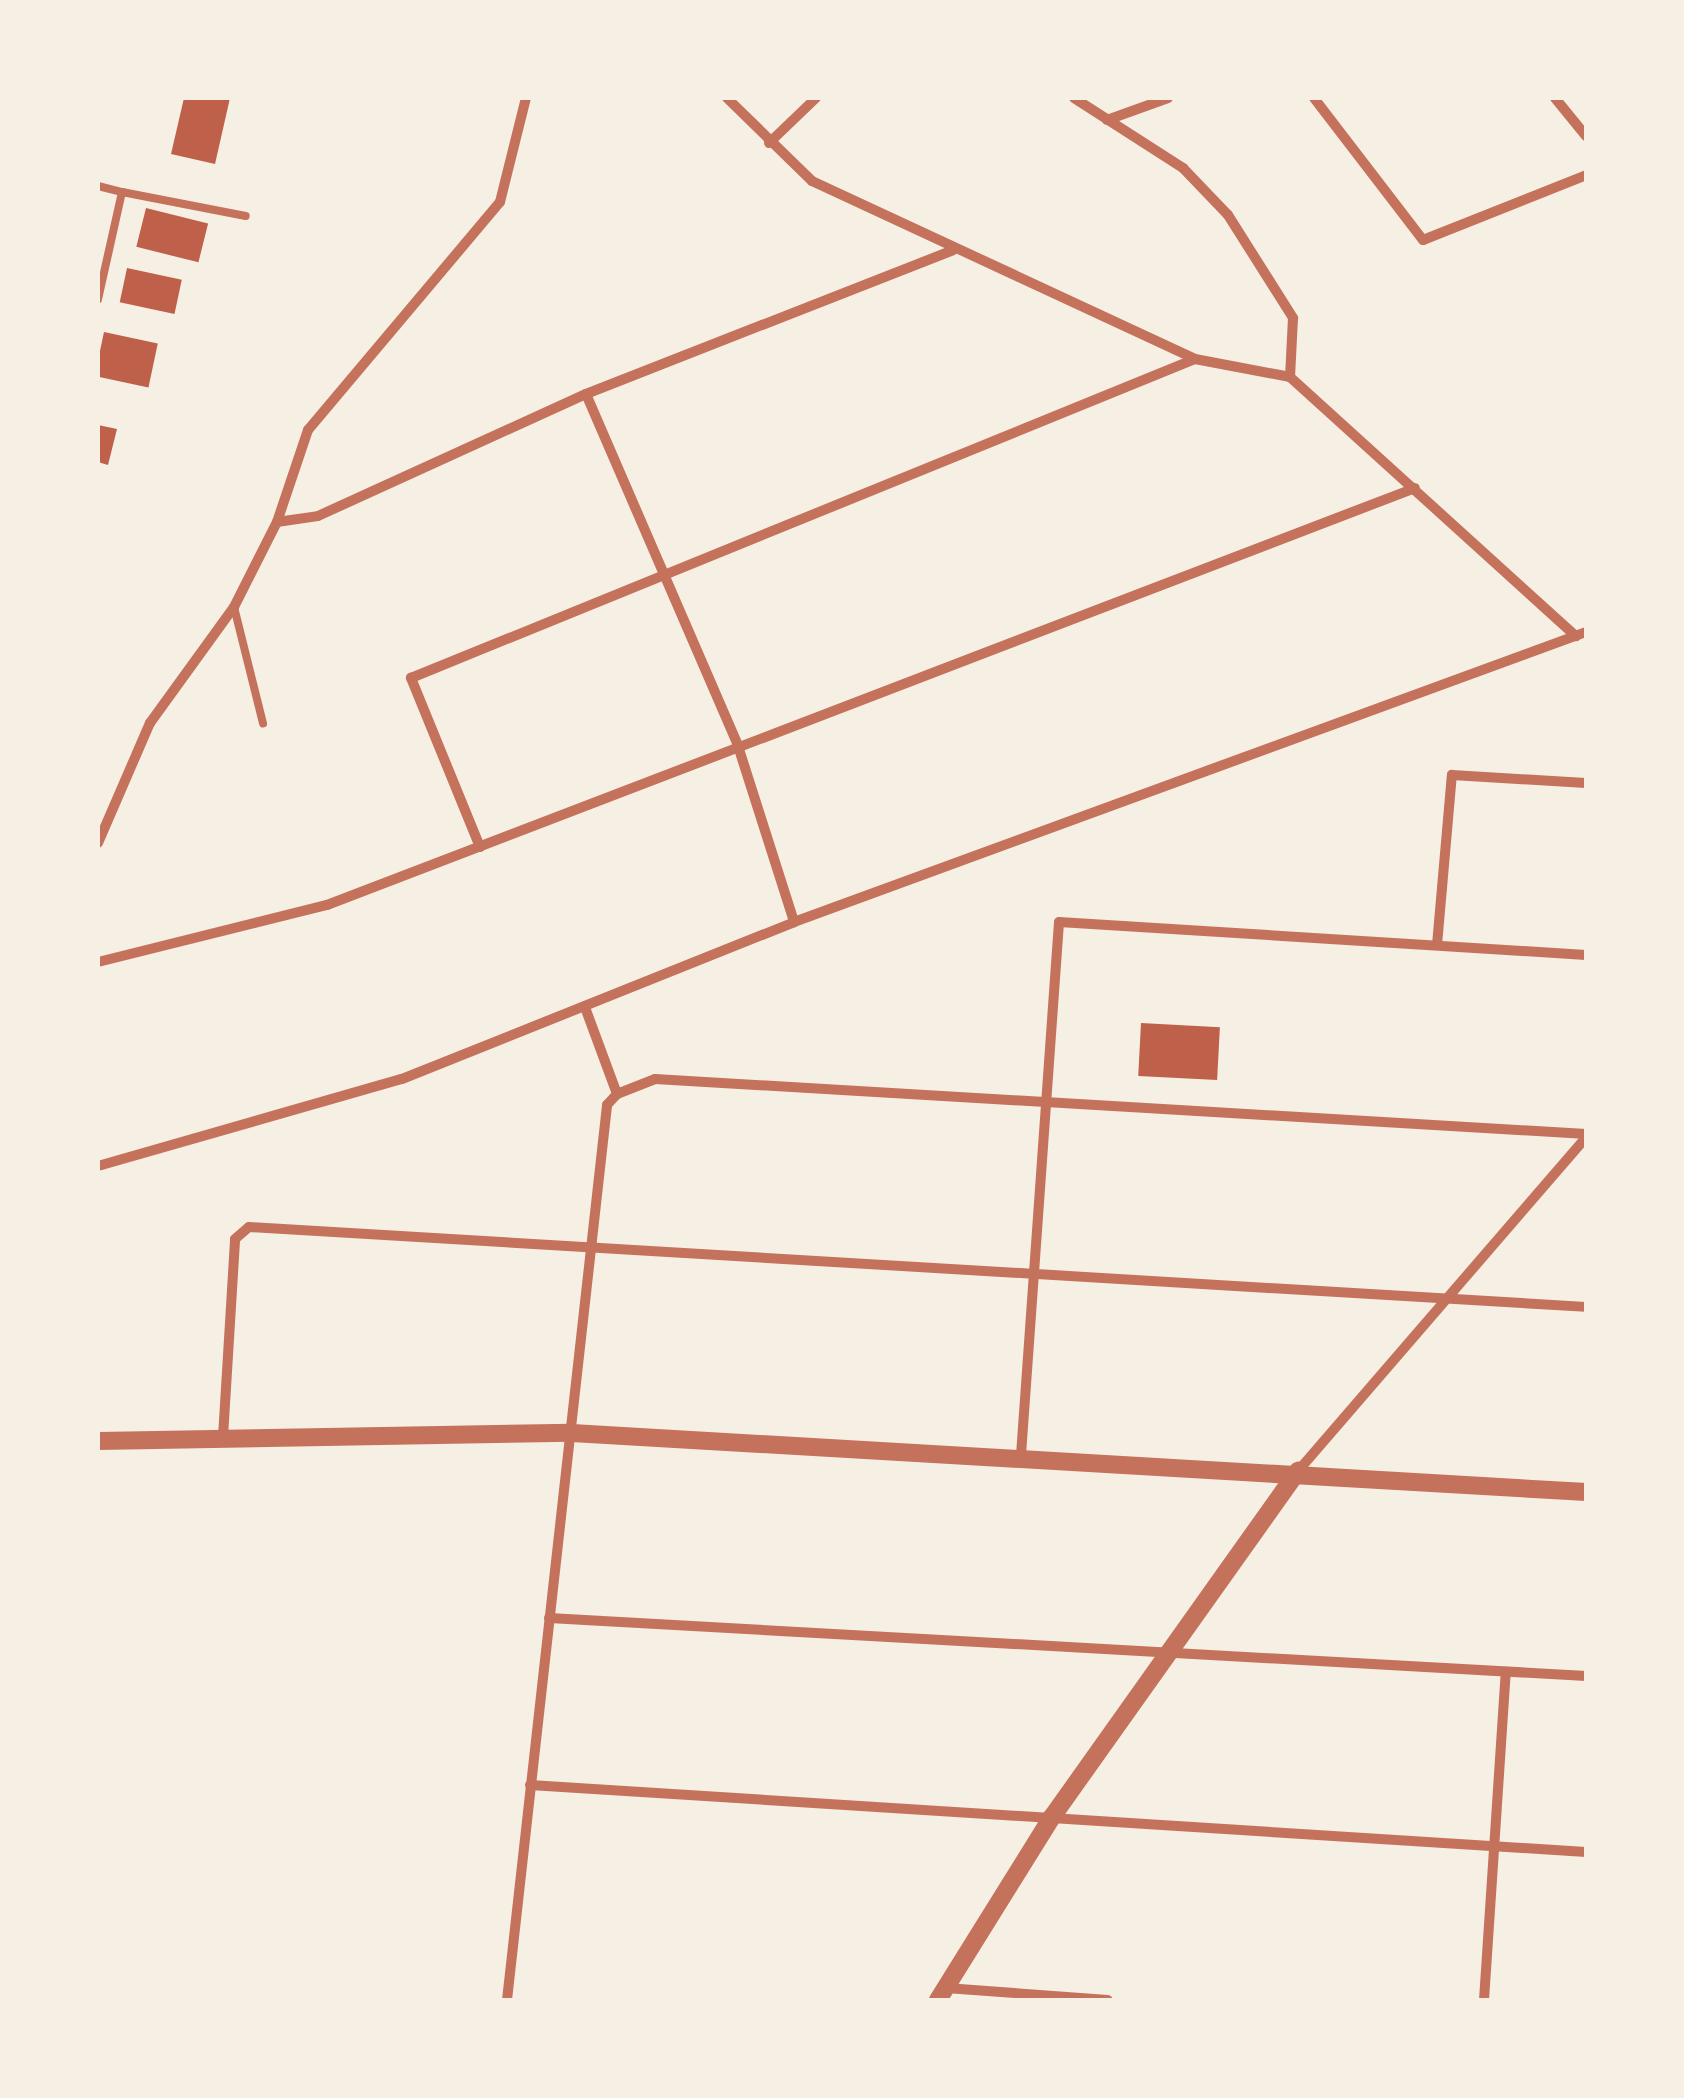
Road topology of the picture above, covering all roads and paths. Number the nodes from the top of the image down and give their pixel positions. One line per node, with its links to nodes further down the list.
1 (526, 98): 21 (street)
2 (727, 98): 10 (street)
3 (816, 98): 10 (street)
4 (1074, 98): 8 (street)
5 (1168, 98): 8 (street)
6 (1314, 98): 11 (street)
7 (1554, 98): 9 (street)
8 (1108, 120): 18 (street)
9 (1586, 136)
10 (769, 143): 15 (street)
11 (1586, 175)
12 (98, 186): 13 (lane)
13 (122, 192): 14 (lane); 16 (lane)
14 (246, 216)
15 (954, 250): 17 (street); 19 (street)
16 (98, 299)
17 (1195, 359): 18 (street); 22 (street)
18 (1290, 376): 20 (street)
19 (586, 394): 21 (street); 22 (street)
20 (1414, 488): 24 (street); 26 (street)
21 (277, 522): 23 (street)
22 (666, 573): 26 (street); 29 (street)
23 (234, 608): 25 (lane); 28 (street)
24 (1581, 634): 30 (street)
25 (263, 723)
26 (738, 746): 29 (street); 30 (street)
27 (1586, 783): 31 (street)
28 (98, 843)
29 (480, 846): 33 (street)
30 (794, 922): 34 (street)
31 (1438, 946): 32 (street); 36 (street)
32 (1586, 955)
33 (98, 962)
34 (586, 1010): 35 (street); 38 (street)
35 (616, 1094): 36 (street); 39 (street)
36 (1050, 1102): 37 (street); 40 (street)
37 (1586, 1136): 41 (street)
38 (98, 1166)
39 (591, 1252): 40 (street); 43 (street); 44 (street)
40 (1036, 1275): 41 (street); 46 (street)
41 (1440, 1299): 42 (street); 47 (street)
42 (1586, 1307)
43 (572, 1433): 44 (street); 46 (street); 49 (street)
44 (223, 1437): 45 (street)
45 (98, 1441)
46 (1021, 1454): 47 (street)
47 (1298, 1472): 48 (street); 50 (street)
48 (1586, 1492)
49 (549, 1618): 50 (street); 53 (street)
50 (1170, 1650): 51 (street); 54 (street)
51 (1506, 1672): 52 (street); 55 (street)
52 (1586, 1676)
53 (530, 1785): 54 (street); 58 (street)
54 (1052, 1817): 55 (street); 57 (street)
55 (1492, 1845): 56 (street); 60 (street)
56 (1586, 1852)
57 (942, 1994): 59 (street)
58 (507, 2000)
59 (1108, 2000)
60 (1484, 2000)

